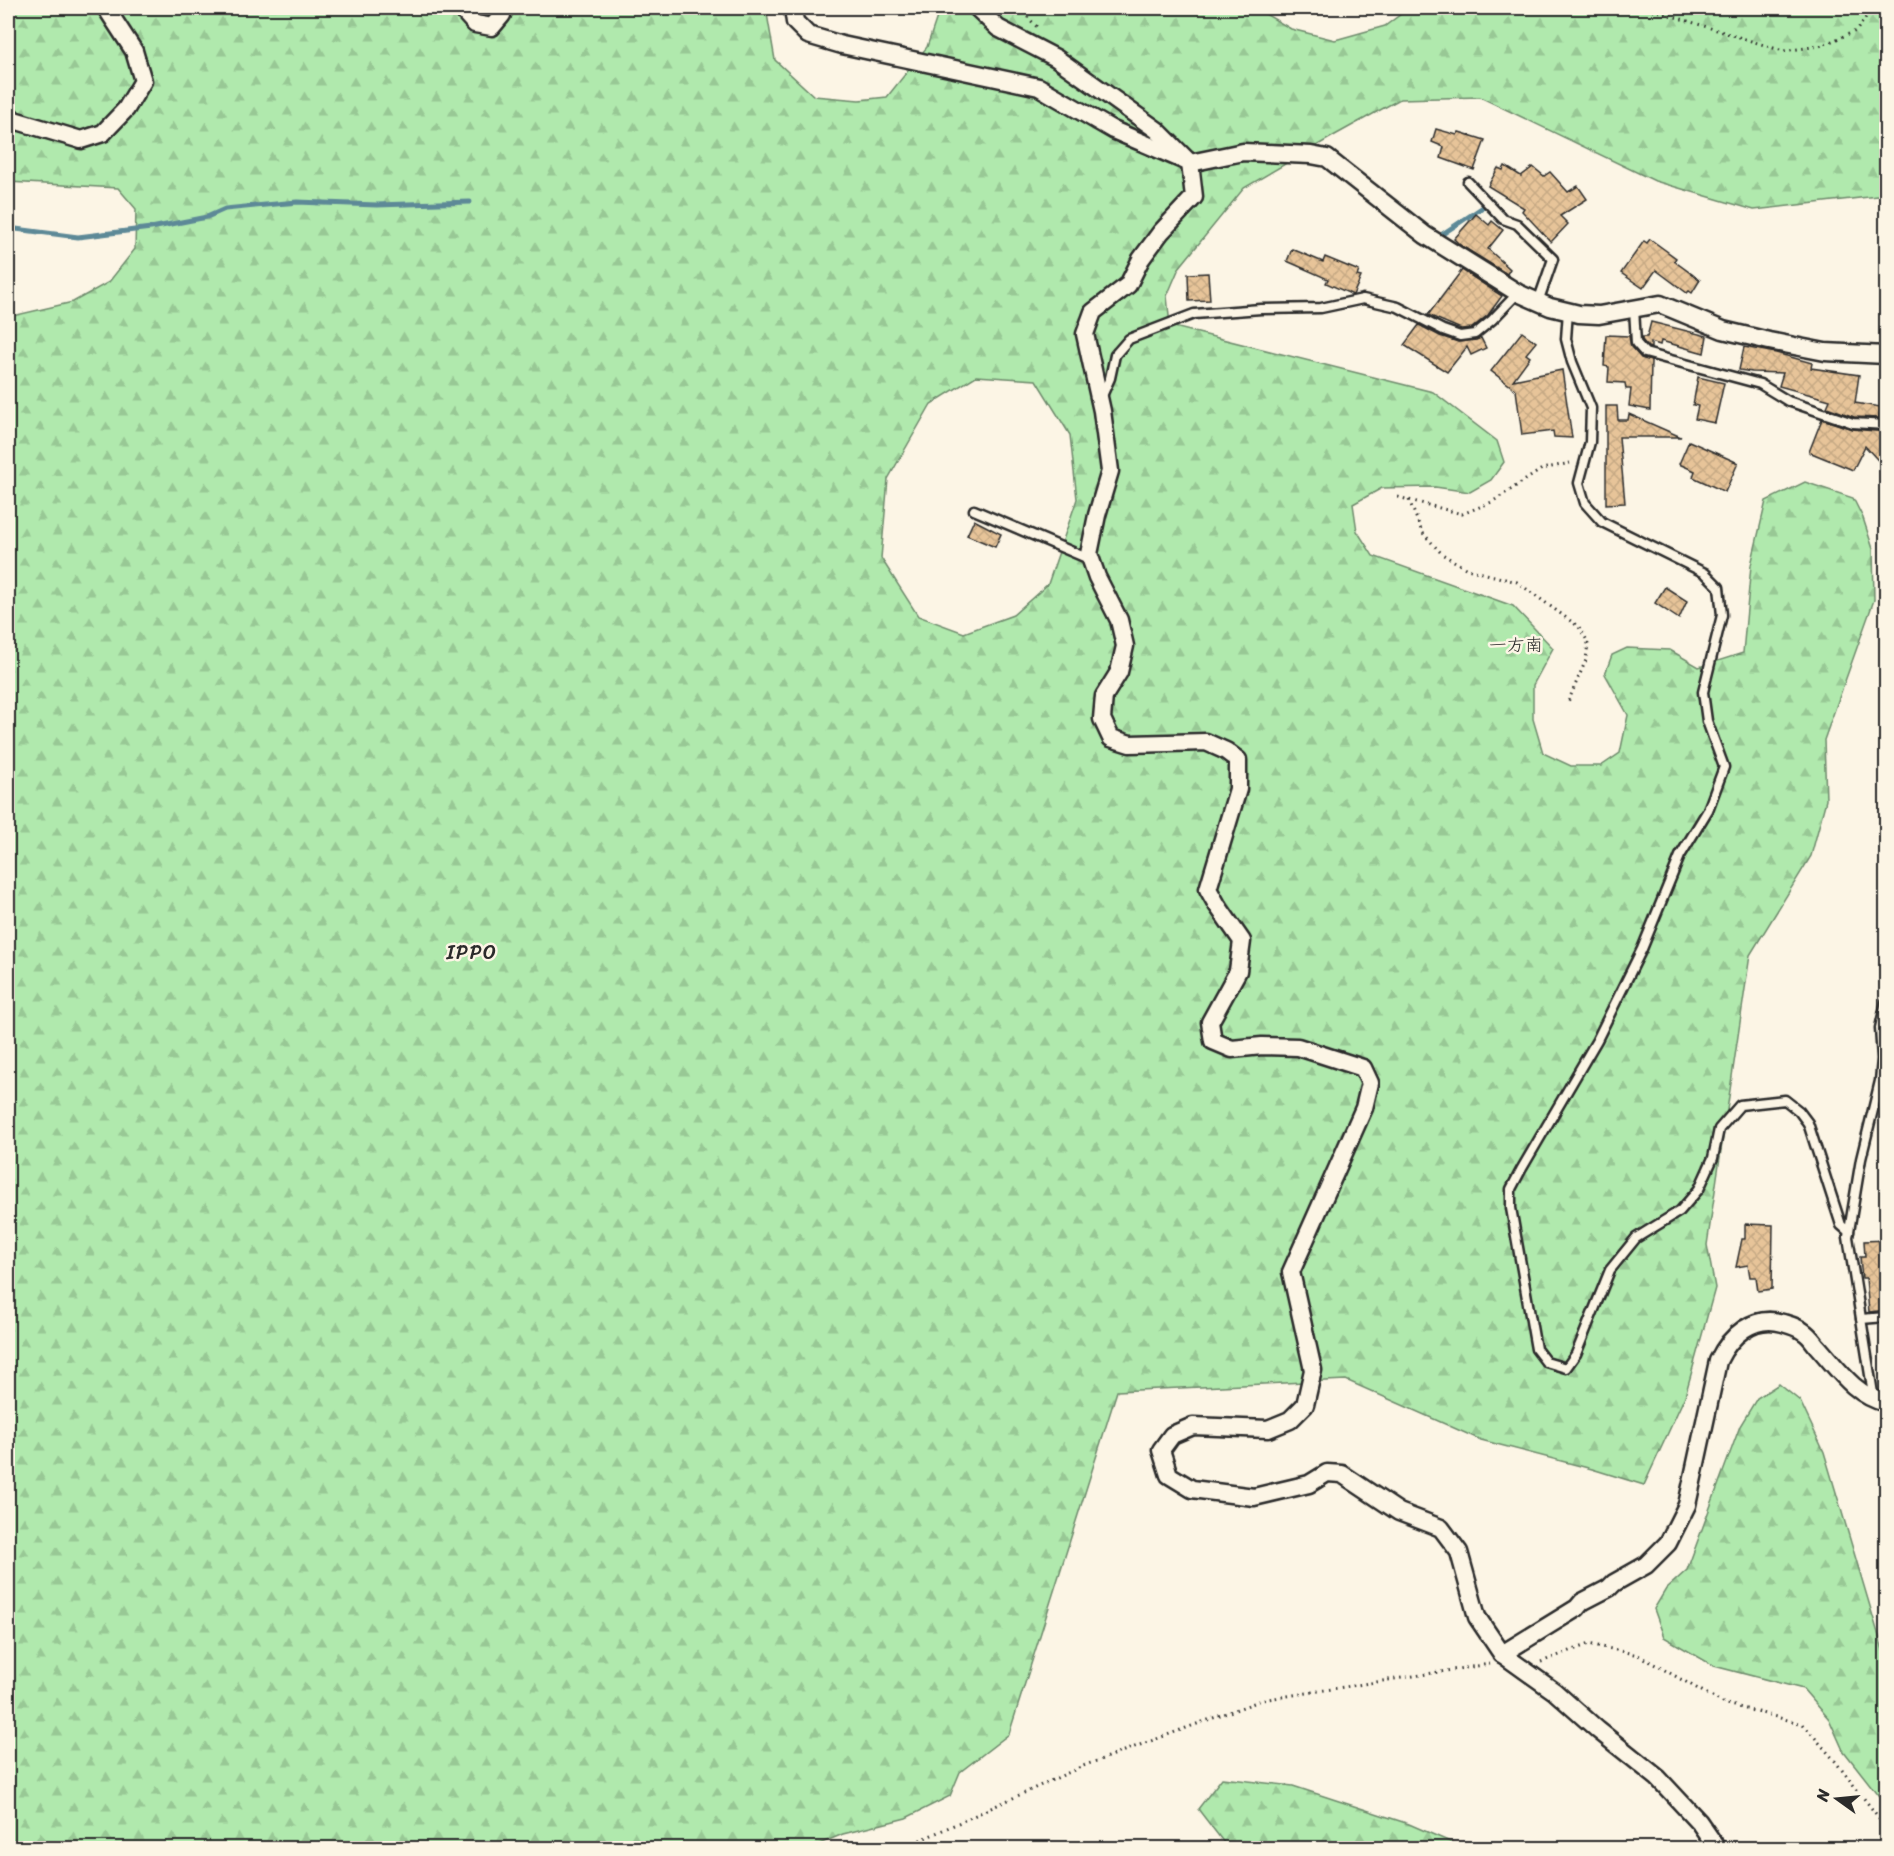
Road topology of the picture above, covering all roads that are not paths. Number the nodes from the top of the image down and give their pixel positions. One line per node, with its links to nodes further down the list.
1 (106, 8): 6 (street)
2 (465, 8): 3 (street)
3 (503, 8)
4 (793, 8): 7 (street)
5 (977, 8): 7 (street)
6 (8, 114)
7 (1190, 163): 9 (street); 14 (street)
8 (1468, 182): 10 (lane)
9 (1518, 293): 10 (street); 14 (lane)
10 (1538, 302): 12 (street)
11 (1634, 308): 12 (street); 13 (street); 15 (lane)
12 (1568, 311): 19 (lane)
13 (1887, 355)
14 (1100, 401): 17 (street)
15 (1887, 425)
16 (974, 510): 17 (lane)
17 (1091, 560): 23 (street)
18 (1887, 1002): 19 (lane)
19 (1849, 1232): 21 (lane)
20 (1887, 1317): 21 (lane)
21 (1861, 1319): 22 (lane)
22 (1880, 1402): 23 (street)
23 (1502, 1654): 24 (street)
24 (1717, 1848)

